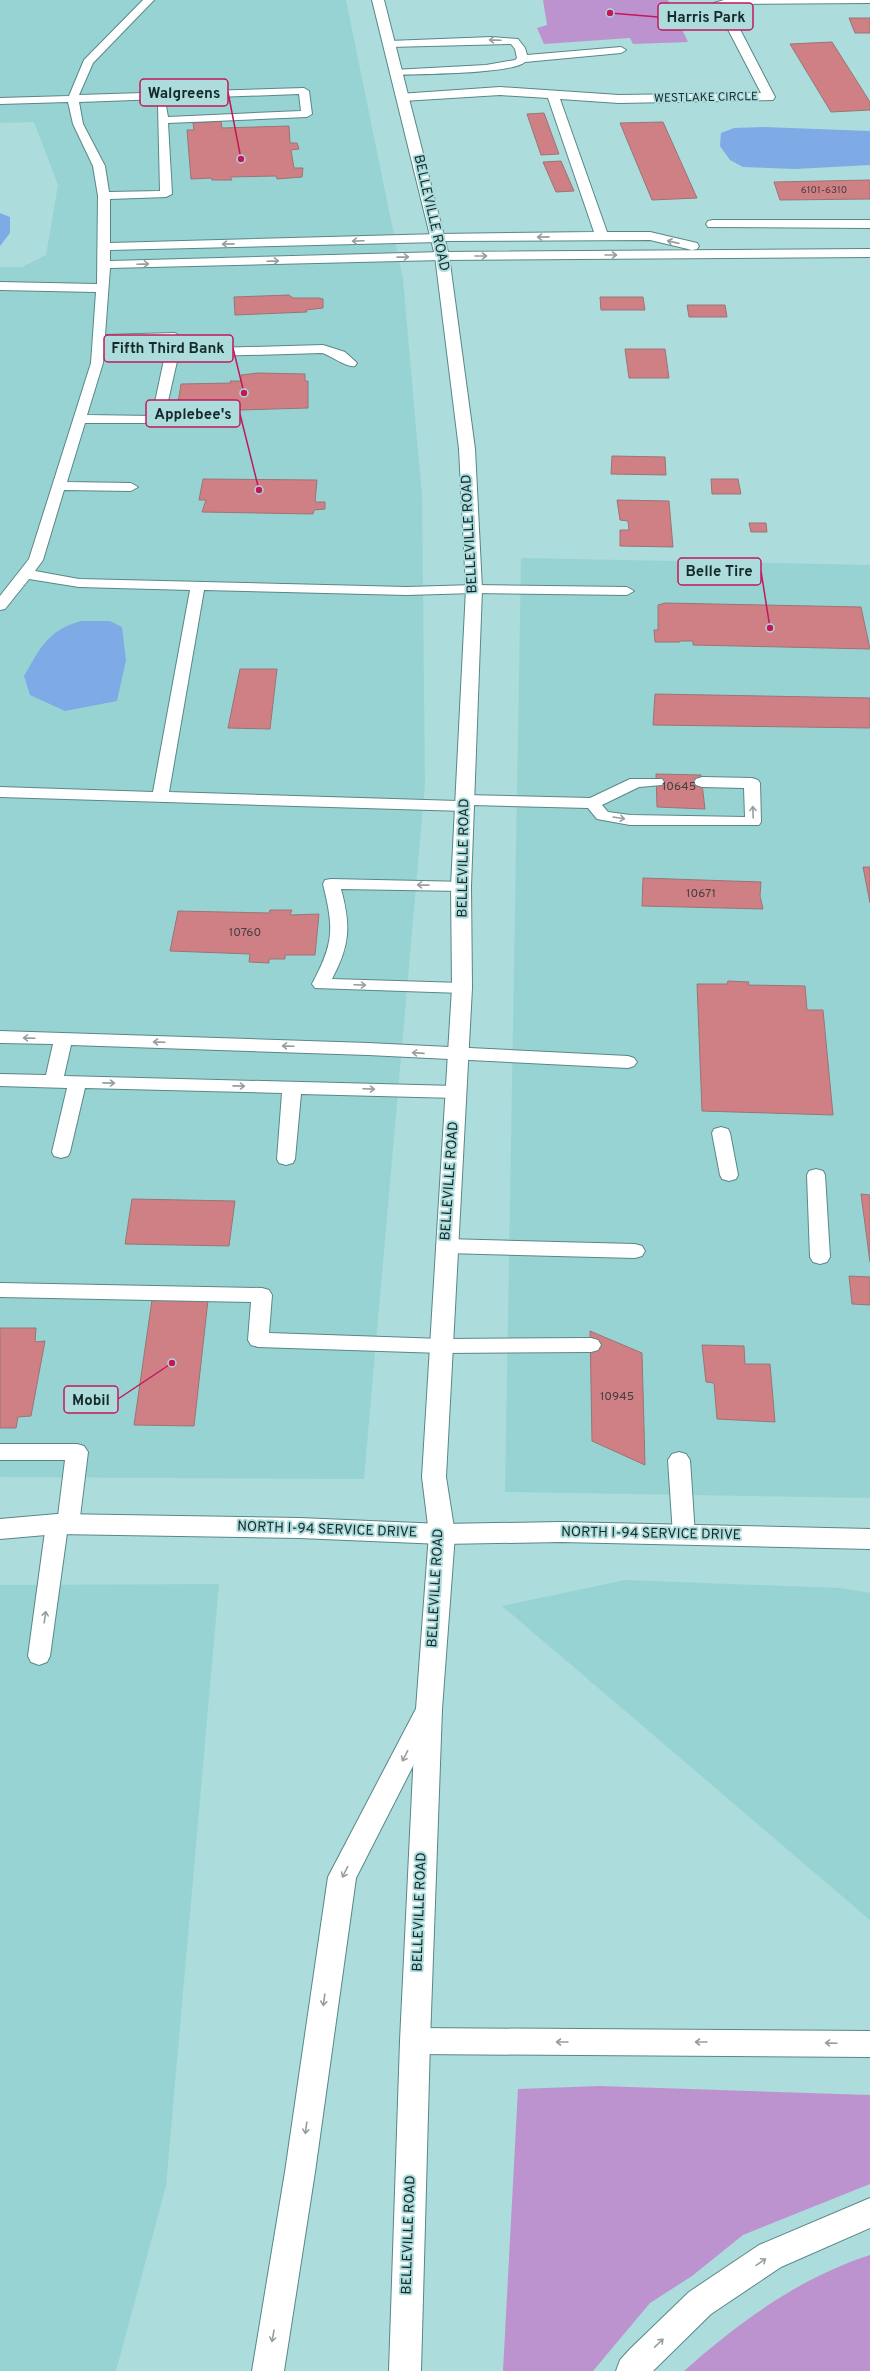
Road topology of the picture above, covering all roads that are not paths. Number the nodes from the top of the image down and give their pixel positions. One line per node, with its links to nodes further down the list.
1 (148, 0): 2 (lane); 12 (lane)
2 (163, 0)
3 (378, 0): 5 (main road, BELLEVILLE ROAD)
4 (870, 0): 9 (main road, WESTLAKE CIRCLE)
5 (389, 44): 7 (lane, one-way to 5); 8 (main road, BELLEVILLE ROAD)
6 (621, 50): 7 (lane)
7 (522, 58): 8 (lane)
8 (397, 72): 11 (main road, BELLEVILLE ROAD)
9 (553, 95): 11 (main road, WESTLAKE CIRCLE); 18 (main road)
10 (161, 96): 12 (lane); 14 (lane); 14 (lane)
11 (403, 97): 19 (main road, BELLEVILLE ROAD)
12 (73, 99): 13 (lane); 15 (lane)
13 (0, 101)
14 (163, 120): 15 (lane)
15 (104, 196): 20 (lane)
16 (713, 224): 17 (main road)
17 (870, 224)
18 (602, 237): 19 (main road, one-way to 19); 21 (main road, one-way to 18)
19 (439, 238): 20 (lane, one-way to 20); 23 (main road, BELLEVILLE ROAD)
20 (104, 247): 24 (lane)
21 (724, 253): 22 (main road); 23 (main road, one-way to 21)
22 (870, 253)
23 (442, 256): 24 (lane, one-way to 23); 35 (main road, BELLEVILLE ROAD)
24 (104, 265): 26 (lane)
25 (0, 286): 26 (lane)
26 (102, 288): 27 (lane)
27 (99, 339): 28 (lane); 30 (lane)
28 (173, 353): 29 (lane); 30 (lane)
29 (351, 363)
30 (80, 419): 31 (lane)
31 (60, 486): 32 (lane); 33 (lane)
32 (131, 487)
33 (25, 574): 34 (lane); 37 (lane)
34 (198, 585): 35 (lane); 41 (lane)
35 (474, 589): 36 (lane); 42 (main road, BELLEVILLE ROAD)
36 (627, 592)
37 (0, 606)
38 (656, 787): 43 (lane)
39 (702, 787): 43 (lane, one-way to 39)
40 (0, 792): 41 (lane)
41 (160, 797): 42 (lane)
42 (465, 803): 43 (lane); 44 (main road, BELLEVILLE ROAD)
43 (593, 803)
44 (462, 886): 45 (main road, BELLEVILLE ROAD); 45 (lane, one-way to 45)
45 (462, 988): 48 (main road, BELLEVILLE ROAD)
46 (0, 1038): 47 (lane, one-way to 46)
47 (63, 1040): 48 (lane, one-way to 47); 51 (lane)
48 (457, 1055): 49 (lane); 54 (main road, BELLEVILLE ROAD)
49 (628, 1062)
50 (0, 1080): 51 (lane)
51 (54, 1081): 52 (lane)
52 (77, 1082): 53 (lane, one-way to 53); 56 (lane)
53 (292, 1087): 54 (lane, one-way to 54); 57 (lane)
54 (456, 1092): 60 (main road, BELLEVILLE ROAD)
55 (721, 1133): 58 (lane)
56 (61, 1152)
57 (286, 1159)
58 (729, 1175)
59 (816, 1175): 62 (lane)
60 (446, 1246): 61 (lane); 65 (main road, BELLEVILLE ROAD)
61 (635, 1251)
62 (820, 1257)
63 (0, 1290): 65 (lane)
64 (591, 1345): 65 (lane)
65 (442, 1346): 70 (main road, BELLEVILLE ROAD)
66 (0, 1452): 68 (lane)
67 (679, 1460): 71 (lane)
68 (63, 1524): 69 (main road, NORTH I-94 SERVICE DRIVE); 70 (main road, NORTH I-94 SERVICE DRIVE); 73 (lane, one-way to 68)
69 (0, 1528)
70 (442, 1534): 71 (main road, NORTH I-94 SERVICE DRIVE); 74 (main road, BELLEVILLE ROAD)
71 (684, 1535): 72 (main road, NORTH I-94 SERVICE DRIVE)
72 (870, 1539)
73 (40, 1656)
74 (429, 1709): 75 (main road, BELLEVILLE ROAD); 78 (main road, one-way to 78)
75 (415, 2041): 76 (main road, one-way to 75); 79 (main road, BELLEVILLE ROAD)
76 (870, 2044)
77 (870, 2213): 80 (main road, one-way to 77)
78 (268, 2371)
79 (405, 2371)
80 (632, 2371)

